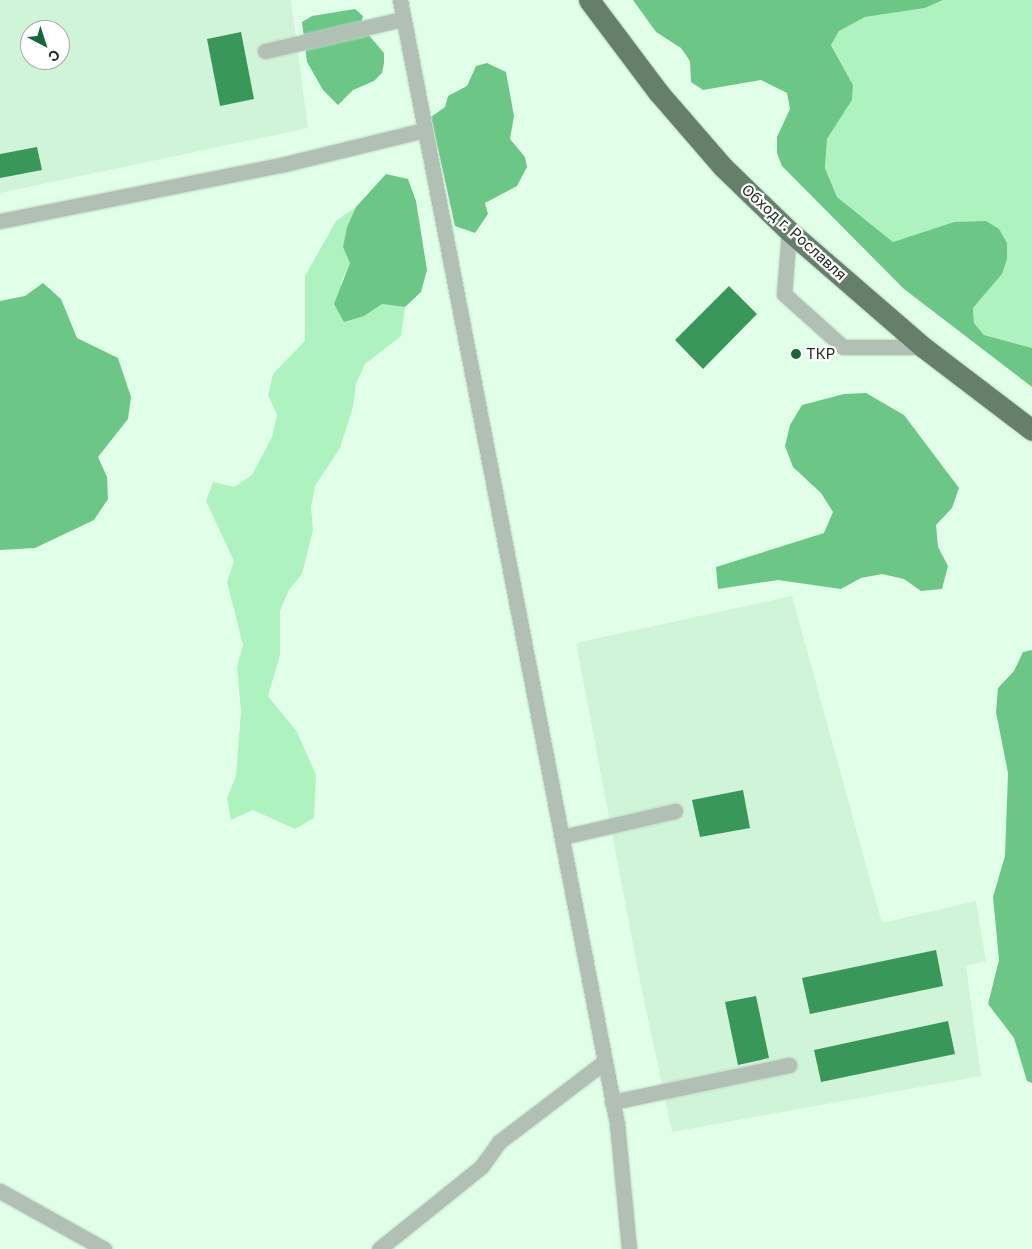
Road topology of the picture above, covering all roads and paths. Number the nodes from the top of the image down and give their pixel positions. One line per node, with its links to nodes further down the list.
1 (400, 0): 3 (street)
2 (589, 0): 7 (highway, Обход г. Рославля)
3 (403, 18): 4 (street); 5 (street)
4 (265, 50)
5 (424, 130): 6 (street); 11 (street)
6 (0, 221)
7 (789, 231): 8 (highway, Обход г. Рославля); 8 (street)
8 (923, 347): 9 (highway, Обход г. Рославля)
9 (1032, 430)
10 (675, 811): 11 (street)
11 (562, 836): 12 (street)
12 (604, 1062): 14 (street); 17 (street)
13 (789, 1066): 14 (street)
14 (612, 1102): 18 (street)
15 (0, 1191): 16 (street)
16 (104, 1249)
17 (379, 1249)
18 (630, 1249)

